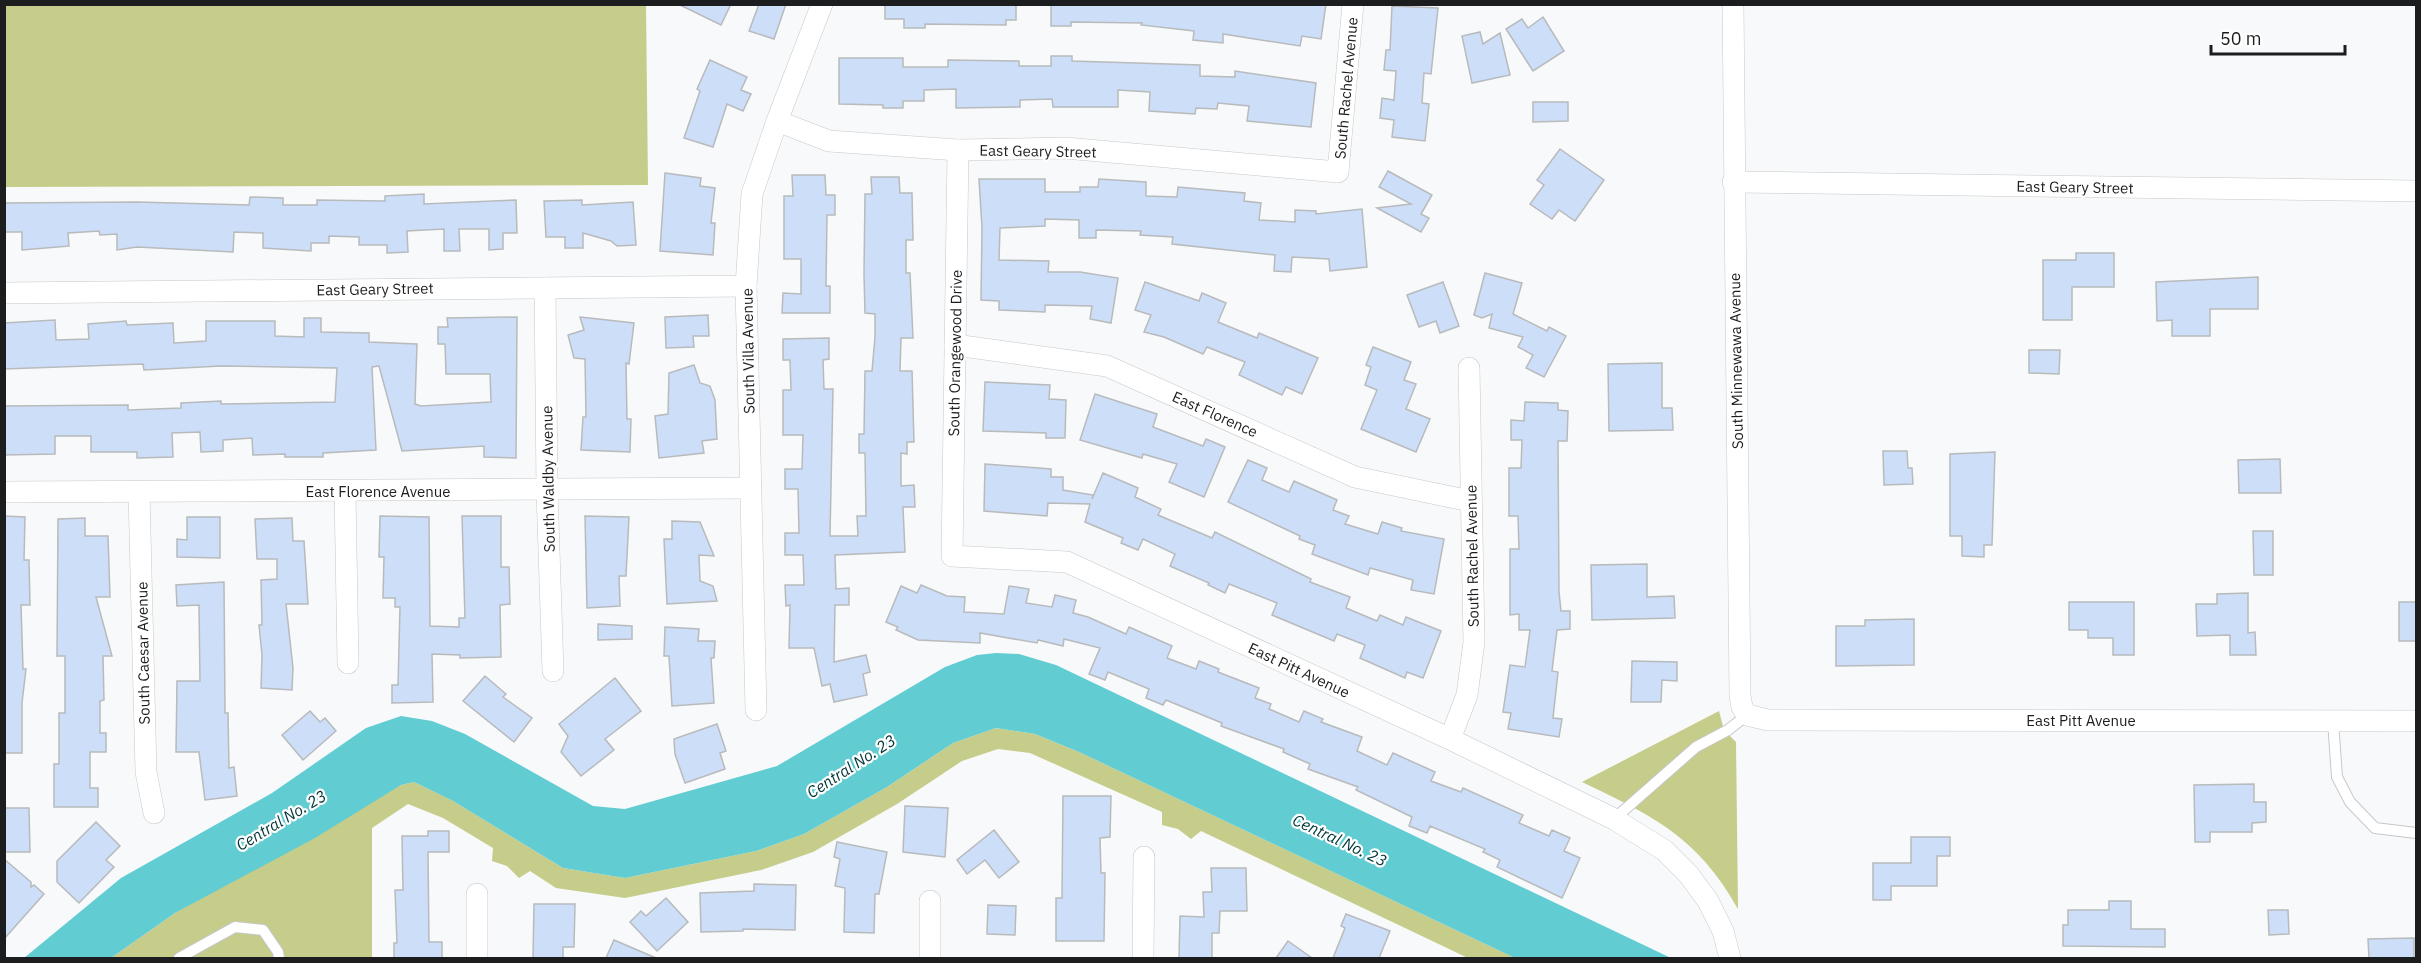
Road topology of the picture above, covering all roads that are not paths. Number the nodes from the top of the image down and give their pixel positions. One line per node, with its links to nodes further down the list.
1 (822, 4): 4 (street, South Villa Avenue)
2 (1353, 4): 6 (street, South Rachel Avenue)
3 (1732, 4): 7 (street, South Minnewawa Avenue)
4 (777, 121): 5 (street, East Geary Street); 9 (street, South Villa Avenue)
5 (958, 150): 6 (street, East Geary Street); 12 (street, South Orangewood Drive)
6 (1338, 172)
7 (1732, 182): 8 (street, East Geary Street); 24 (street, South Minnewawa Avenue)
8 (2416, 191)
9 (746, 286): 10 (street, East Geary Street); 14 (street, South Villa Avenue)
10 (545, 288): 11 (street, East Geary Street); 15 (street, South Waldby Avenue)
11 (4, 293)
12 (955, 345): 19 (street, East Florence); 20 (street, South Orangewood Drive)
13 (1469, 368): 19 (street, South Rachel Avenue)
14 (751, 488): 15 (street, East Florence Avenue); 23 (street, South Villa Avenue)
15 (547, 490): 16 (street, East Florence Avenue); 22 (street, South Waldby Avenue)
16 (345, 491): 18 (street, East Florence Avenue); 21 (street)
17 (4, 492): 18 (street, East Florence Avenue)
18 (140, 492): 28 (street, South Caesar Avenue)
19 (1470, 501): 27 (street, South Rachel Avenue)
20 (952, 556): 27 (street, East Pitt Avenue)
21 (348, 663)
22 (554, 671)
23 (756, 710)
24 (1747, 715): 25 (street, East Pitt Avenue); 29 (lane)
25 (2332, 721): 26 (street, East Pitt Avenue); 30 (lane)
26 (2416, 721)
27 (1450, 740): 29 (street, East Pitt Avenue)
28 (154, 813)
29 (1614, 819): 39 (street, East Pitt Avenue)
30 (2416, 834)
31 (1144, 857): 38 (street)
32 (477, 894): 36 (street)
33 (930, 901): 37 (street)
34 (179, 958): 35 (lane)
35 (279, 958)
36 (477, 958)
37 (930, 958)
38 (1143, 958)
39 (1730, 958)

